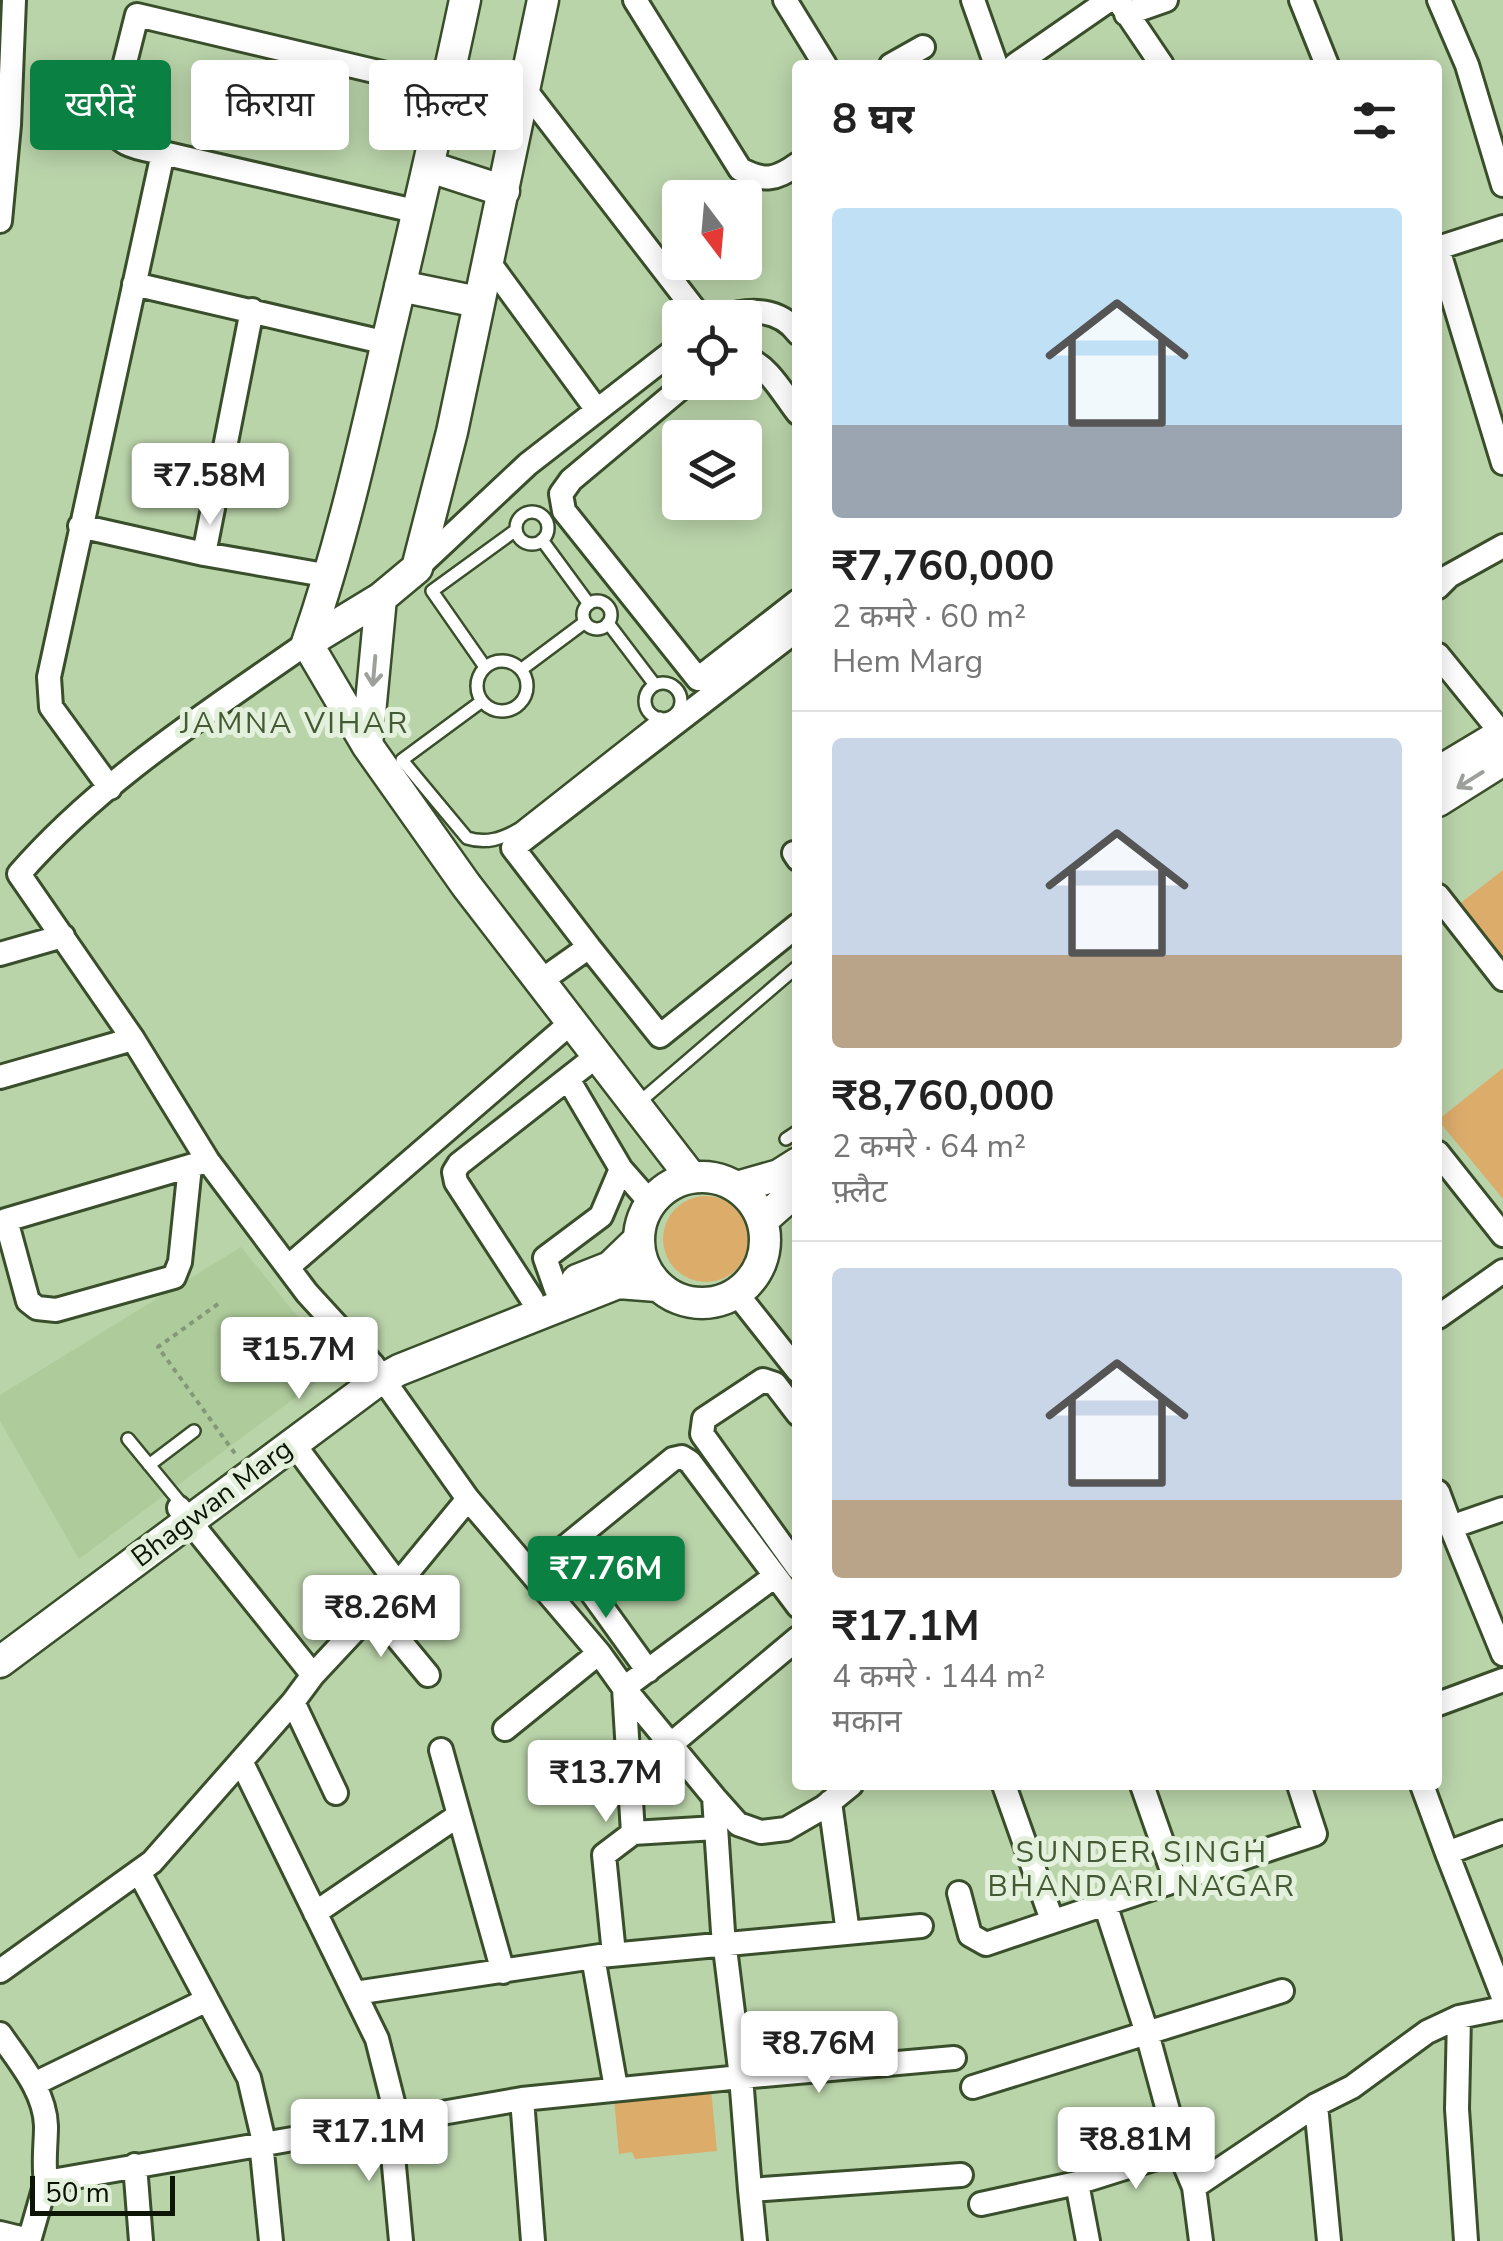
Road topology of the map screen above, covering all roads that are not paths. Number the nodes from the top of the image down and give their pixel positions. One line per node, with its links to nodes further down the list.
1 (14, 0): 29 (street)
2 (465, 0): 13 (street)
3 (543, 0): 21 (street)
4 (635, 0): 25 (street)
5 (785, 0): 14 (street)
6 (972, 0): 16 (street)
7 (1166, 0): 10 (street)
8 (1301, 0): 19 (street)
9 (1439, 0): 26 (street)
10 (1118, 5): 17 (street); 18 (street)
11 (138, 7): 20 (street); 23 (street)
12 (923, 47): 15 (street)
13 (452, 60)
14 (822, 60)
15 (901, 60)
16 (994, 60)
17 (1024, 60)
18 (1158, 60)
19 (1325, 60)
20 (369, 68)
21 (526, 92): 27 (street); 36 (street)
22 (433, 150): 24 (street)
23 (163, 154): 28 (street); 34 (street)
24 (430, 167): 27 (street); 28 (street)
25 (792, 168)
26 (1503, 184)
27 (504, 191): 33 (street)
28 (419, 212): 35 (street)
29 (0, 221)
30 (1503, 227): 31 (street)
31 (1442, 247)
32 (1442, 261): 47 (street)
33 (488, 262): 37 (street); 46 (street)
34 (134, 284): 38 (street); 48 (street)
35 (400, 286): 37 (street); 41 (street)
36 (687, 300)
37 (478, 302): 53 (street)
38 (252, 310): 41 (street); 52 (street)
39 (762, 312): 40 (street)
40 (792, 326)
41 (387, 342): 54 (street)
42 (662, 360): 46 (street)
43 (762, 369): 45 (street)
44 (666, 400): 58 (street)
45 (792, 404)
46 (598, 410): 53 (street)
47 (1503, 463)
48 (80, 526): 52 (street); 73 (street)
49 (516, 530): 50 (lane); 50 (lane); 64 (lane)
50 (542, 540): 57 (lane)
51 (1503, 546): 55 (street)
52 (204, 554): 54 (street)
53 (417, 568): 56 (street)
54 (330, 576): 62 (street)
55 (1442, 583)
56 (381, 598): 62 (street); 70 (street, one-way to 70)
57 (589, 604): 59 (lane); 60 (lane)
58 (792, 606)
59 (585, 622): 60 (lane); 65 (lane)
60 (608, 624): 66 (lane)
61 (792, 634): 79 (street)
62 (307, 643): 70 (street); 73 (street)
63 (1442, 660): 69 (street)
64 (486, 667): 65 (lane); 67 (lane)
65 (522, 670): 67 (lane)
66 (654, 686): 68 (lane); 68 (lane)
67 (482, 701): 71 (lane)
68 (660, 718): 71 (lane)
69 (1503, 740): 72 (street); 74 (street, one-way to 74)
70 (367, 745): 71 (street)
71 (394, 766): 83 (street)
72 (1442, 770)
73 (110, 788): 75 (street)
74 (1442, 797)
75 (10, 877): 78 (street)
76 (1442, 901): 82 (street)
77 (792, 930): 79 (street)
78 (63, 936): 80 (street); 85 (street)
79 (589, 947): 83 (street)
80 (0, 954)
81 (792, 971): 89 (lane)
82 (1503, 979)
83 (542, 980): 84 (street)
84 (573, 1021): 86 (street); 103 (street)
85 (134, 1039): 87 (street); 92 (street)
86 (598, 1055): 88 (street); 89 (street)
87 (0, 1077)
88 (568, 1079): 93 (street); 104 (street)
89 (636, 1106): 94 (street)
90 (792, 1148): 95 (street)
91 (1442, 1158): 100 (street)
92 (199, 1164): 98 (street); 98 (street); 103 (street)
93 (622, 1169): 97 (street); 102 (street)
94 (691, 1177): 95 (street); 97 (street)
95 (737, 1187): 99 (street)
96 (792, 1194): 99 (street)
97 (650, 1202): 101 (street)
98 (3, 1212)
99 (763, 1220): 108 (street)
100 (1503, 1235)
101 (638, 1242): 106 (street); 107 (street, Bhagwan Marg)
102 (545, 1258): 104 (street); 107 (street)
103 (288, 1267): 111 (street)
104 (511, 1268): 107 (street)
105 (1503, 1271): 109 (street)
106 (657, 1286): 108 (street); 111 (street, Bhagwan Marg)
107 (544, 1294): 111 (street, Bhagwan Marg)
108 (736, 1294): 110 (street)
109 (1442, 1314)
110 (792, 1364)
111 (378, 1372): 115 (street, Bhagwan Marg); 117 (street); 120 (street, Bhagwan Marg)
112 (792, 1406): 123 (street)
113 (194, 1432): 116 (lane)
114 (128, 1439): 116 (lane)
115 (292, 1443): 120 (street, Bhagwan Marg); 125 (street)
116 (150, 1465): 120 (lane)
117 (468, 1499): 124 (street); 125 (street)
118 (1442, 1502): 121 (street)
119 (1503, 1509): 121 (street)
120 (183, 1512): 127 (street, Bhagwan Marg); 131 (street, Bhagwan Marg); 134 (street)
121 (1452, 1527): 130 (street)
122 (576, 1571): 132 (street)
123 (786, 1572): 124 (street); 132 (street)
124 (532, 1574): 129 (street)
125 (398, 1584): 126 (street)
126 (374, 1611): 133 (street); 134 (street)
127 (0, 1638)
128 (792, 1643): 140 (street)
129 (599, 1654): 136 (street); 139 (street)
130 (1503, 1654)
131 (0, 1662)
132 (648, 1671): 136 (street)
133 (428, 1675)
134 (313, 1676): 137 (street)
135 (1503, 1680): 138 (street)
136 (624, 1688): 140 (street); 154 (street)
137 (293, 1702): 142 (street); 148 (street)
138 (1442, 1703)
139 (505, 1729)
140 (670, 1745): 149 (street)
141 (441, 1750): 151 (street)
142 (241, 1761): 156 (street); 160 (street)
143 (846, 1790): 150 (street)
144 (1006, 1790): 161 (street)
145 (1144, 1790): 157 (street)
146 (1301, 1790): 157 (street)
147 (1424, 1790): 155 (street)
148 (336, 1793)
149 (714, 1797): 150 (street); 152 (street)
150 (830, 1802): 163 (street)
151 (459, 1815): 160 (street); 167 (street)
152 (716, 1828): 154 (street); 164 (street)
153 (1503, 1832): 155 (street)
154 (633, 1834): 165 (street)
155 (1448, 1853): 170 (street)
156 (139, 1872): 166 (street); 171 (street)
157 (1174, 1879): 159 (street)
158 (959, 1892): 161 (street)
159 (1104, 1904): 161 (street); 174 (street)
160 (315, 1913): 169 (street)
161 (1052, 1920)
162 (921, 1926): 163 (street)
163 (848, 1933): 164 (street)
164 (724, 1943): 165 (street); 177 (street)
165 (604, 1956): 167 (street); 180 (street)
166 (0, 1971)
167 (502, 1972): 169 (street)
168 (1282, 1991): 174 (street)
169 (355, 1993): 183 (street)
170 (1503, 1997)
171 (206, 2000): 178 (street); 184 (street)
172 (1503, 2008): 173 (street)
173 (1459, 2016): 182 (street); 203 (street)
174 (1147, 2033): 179 (street); 185 (street)
175 (0, 2034): 178 (street)
176 (954, 2058): 177 (street)
177 (741, 2076): 180 (street); 191 (street)
178 (34, 2084): 188 (street)
179 (973, 2087)
180 (616, 2088): 181 (street)
181 (522, 2099): 183 (street); 198 (street)
182 (1316, 2105): 190 (street); 202 (street)
183 (394, 2122): 184 (street); 197 (street)
184 (262, 2142): 186 (street); 196 (street)
185 (1180, 2152): 189 (street); 190 (street)
186 (134, 2165): 188 (street); 195 (street)
187 (961, 2176): 191 (street)
188 (46, 2182): 194 (street)
189 (1077, 2183): 192 (street); 200 (street)
190 (1194, 2187): 201 (street)
191 (750, 2190): 199 (street)
192 (981, 2204)
193 (0, 2234): 194 (street)
194 (29, 2241)
195 (140, 2241)
196 (271, 2241)
197 (401, 2241)
198 (534, 2241)
199 (755, 2241)
200 (1088, 2241)
201 (1201, 2241)
202 (1330, 2241)
203 (1466, 2241)

